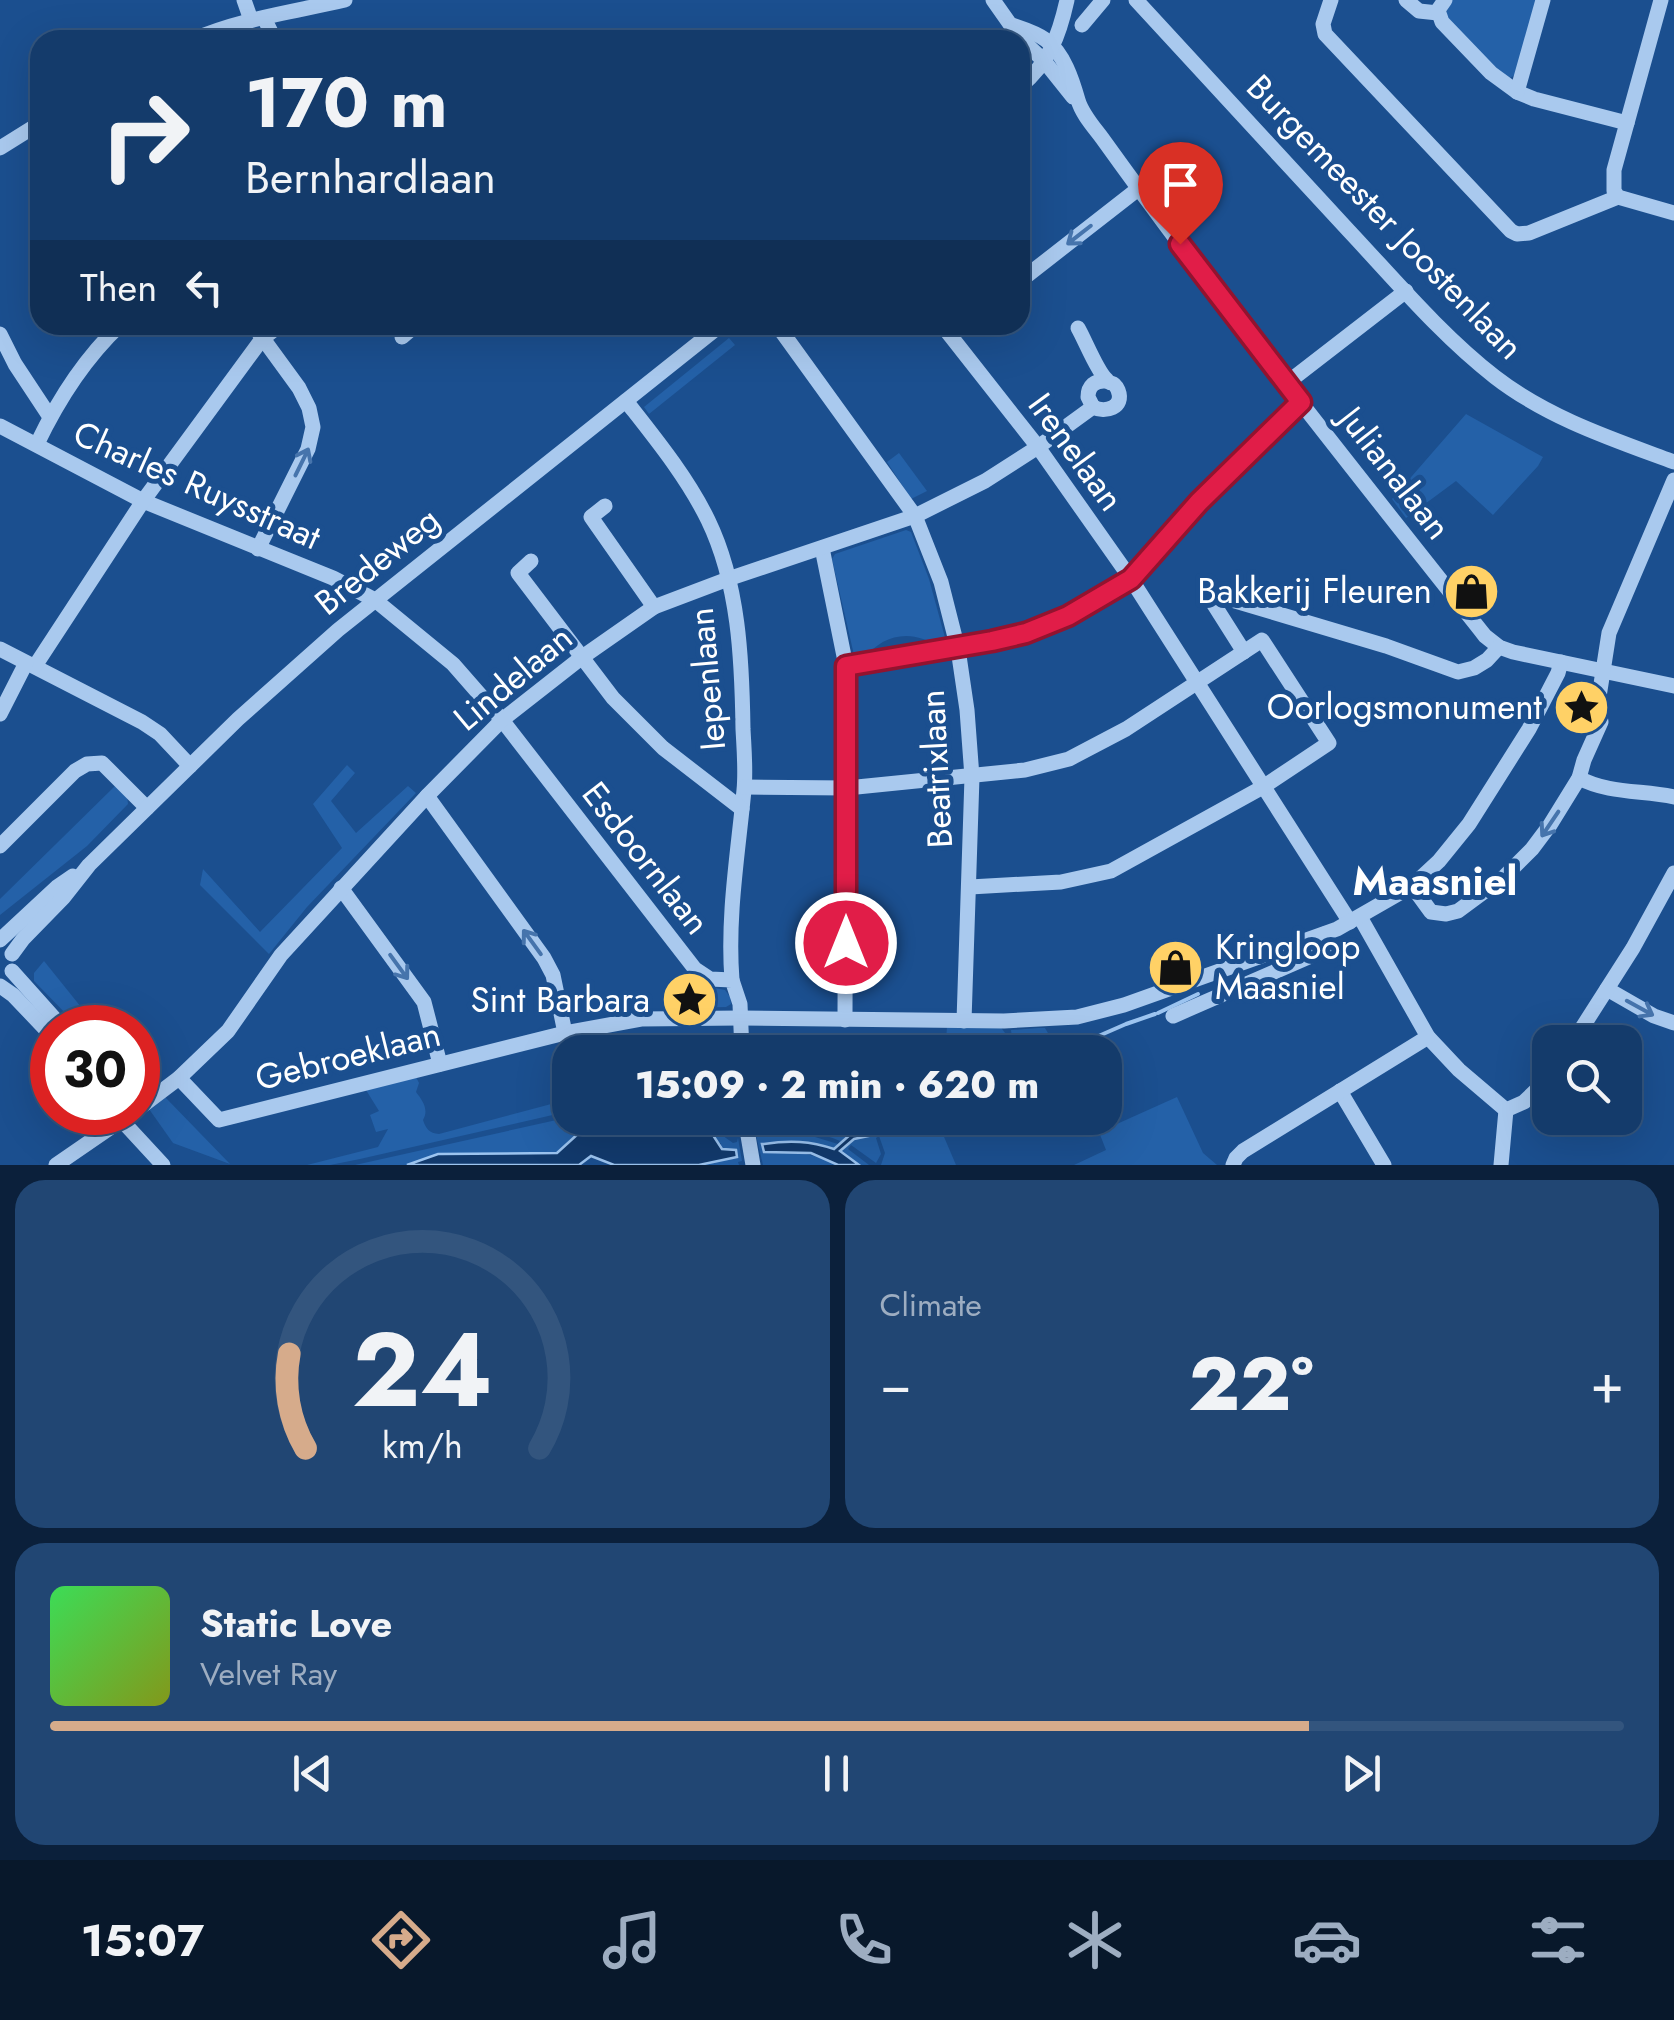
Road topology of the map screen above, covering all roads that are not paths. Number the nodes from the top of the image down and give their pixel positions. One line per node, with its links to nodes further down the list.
1 (244, 0): 12 (street)
2 (345, 0): 12 (street)
3 (993, 0): 13 (street, Julianalaan)
4 (1067, 0): 20 (street)
5 (1103, 0): 14 (street)
6 (1136, 0): 33 (street, Burgemeester Joostenlaan)
7 (1331, 0): 30 (street)
8 (1406, 0): 11 (street)
9 (1544, 0): 24 (street)
10 (1660, 0): 26 (street)
11 (1442, 6): 24 (street)
12 (258, 19): 15 (street); 16 (street)
13 (1012, 25): 17 (street, Julianalaan); 18 (street)
14 (1082, 26)
15 (215, 30)
16 (267, 30)
17 (1015, 30)
18 (1025, 30)
19 (1030, 32): 20 (street)
20 (1054, 47): 22 (street); 25 (street, Julianalaan)
21 (1030, 48): 22 (street, Julianalaan)
22 (1045, 62): 23 (street); 25 (street, Julianalaan)
23 (1030, 77)
24 (1517, 92): 26 (street)
25 (1078, 101): 29 (street, Julianalaan)
26 (1628, 123): 30 (street)
27 (30, 129): 28 (street)
28 (0, 148)
29 (1138, 189): 32 (street, one-way to 32); 45 (street, Julianalaan)
30 (1618, 196): 31 (street)
31 (1674, 213)
32 (1030, 273)
33 (1406, 291): 45 (street); 53 (street, Burgemeester Joostenlaan)
34 (1078, 328): 44 (street)
35 (0, 334): 49 (street)
36 (109, 335): 49 (street)
37 (256, 335): 55 (street)
38 (260, 335): 59 (street, one-way to 38)
39 (404, 335): 43 (street)
40 (708, 335): 46 (street, Bredeweg)
41 (784, 335): 57 (street, Beatrixlaan)
42 (956, 335): 52 (street, Irenelaan)
43 (402, 337)
44 (1106, 380): 48 (street); 48 (street)
45 (1286, 383): 47 (street, Julianalaan)
46 (626, 400): 61 (street, Iepenlaan); 63 (street, Bredeweg)
47 (1301, 402): 62 (street); 67 (street, Julianalaan)
48 (1093, 407): 52 (street, Lindelaan)
49 (50, 416): 51 (street)
50 (0, 426): 51 (street, Charles Ruysstraat)
51 (36, 444): 55 (street, Charles Ruysstraat)
52 (1038, 447): 57 (street, Lindelaan); 62 (street, Irenelaan)
53 (1674, 462)
54 (1674, 480): 75 (street)
55 (143, 501): 59 (street, Charles Ruysstraat); 73 (street)
56 (605, 506): 64 (street)
57 (916, 516): 58 (street, Lindelaan); 68 (street, Beatrixlaan)
58 (822, 548): 61 (street, Lindelaan); 74 (street)
59 (258, 549): 63 (street, Charles Ruysstraat)
60 (531, 562): 71 (street)
61 (728, 578): 64 (street, Lindelaan); 83 (street, Iepenlaan)
62 (1131, 579): 68 (street); 76 (street, Irenelaan)
63 (375, 600): 79 (street, Charles Ruysstraat); 80 (street, Bredeweg)
64 (654, 607): 71 (street, Lindelaan)
65 (1263, 609): 66 (street); 67 (street); 70 (street)
66 (1262, 640): 70 (street); 84 (street)
67 (1499, 646): 72 (street)
68 (958, 648): 74 (street); 81 (street, Beatrixlaan)
69 (0, 649): 73 (street)
70 (1244, 652): 76 (street)
71 (581, 658): 79 (street, Lindelaan); 89 (street)
72 (1561, 662): 75 (street); 93 (street, Gebroeklaan)
73 (31, 664): 78 (street); 80 (street)
74 (846, 666): 85 (street)
75 (1604, 671): 77 (street); 82 (street)
76 (1197, 682): 81 (street); 84 (street, Irenelaan)
77 (1674, 686)
78 (0, 714)
79 (502, 720): 86 (street, Lindelaan); 102 (street, Esdoornlaan)
80 (190, 766): 88 (street, Bredeweg)
81 (972, 777): 85 (street); 94 (street, Beatrixlaan)
82 (1580, 778): 87 (street); 93 (street, one-way to 93)
83 (745, 787): 85 (street); 89 (street, Iepenlaan)
84 (1263, 787): 94 (street); 96 (street, Irenelaan)
85 (848, 788): 109 (street)
86 (427, 796): 95 (street, Lindelaan); 113 (street, one-way to 86)
87 (1674, 797)
88 (147, 808): 90 (street); 91 (street, Bredeweg)
89 (742, 809): 102 (street, Iepenlaan)
90 (0, 846)
91 (89, 865): 98 (street, Bredeweg); 99 (street, Bredeweg)
92 (1674, 872): 103 (street)
93 (1412, 886): 96 (street, Gebroeklaan)
94 (970, 887): 110 (street, Beatrixlaan)
95 (341, 888): 116 (street, one-way to 116); 117 (street, Lindelaan)
96 (1354, 920): 97 (street, Gebroeklaan); 115 (street, Irenelaan)
97 (1324, 934): 100 (street, Gebroeklaan); 104 (street)
98 (0, 940): 99 (street)
99 (12, 954): 101 (street)
100 (1218, 972): 104 (street); 110 (street, Gebroeklaan)
101 (4, 980): 105 (street); 106 (street)
102 (732, 980): 108 (street)
103 (1606, 989): 111 (street, one-way to 111); 112 (street)
104 (1225, 992): 107 (street)
105 (35, 1005)
106 (30, 1013)
107 (1173, 1016)
108 (741, 1018): 109 (street, Gebroeklaan); 113 (street, Gebroeklaan); 114 (street)
109 (845, 1020): 110 (street, Gebroeklaan)
110 (964, 1021)
111 (1674, 1023)
112 (1584, 1025)
113 (565, 1032): 116 (street, Gebroeklaan)
114 (742, 1035)
115 (1428, 1037): 119 (street); 121 (street, Irenelaan)
116 (440, 1064): 117 (street, Gebroeklaan)
117 (179, 1078): 118 (street, Lindelaan)
118 (160, 1092)
119 (1340, 1092): 126 (street); 133 (street)
120 (1532, 1094): 121 (street)
121 (1506, 1110): 134 (street)
122 (99, 1135): 127 (street, Lindelaan)
123 (140, 1135): 128 (street)
124 (144, 1135): 129 (street)
125 (748, 1135): 130 (street)
126 (1250, 1147): 131 (street); 132 (street)
127 (56, 1165)
128 (162, 1165)
129 (172, 1165)
130 (753, 1165)
131 (1232, 1165)
132 (1258, 1165)
133 (1384, 1165)
134 (1501, 1165)

